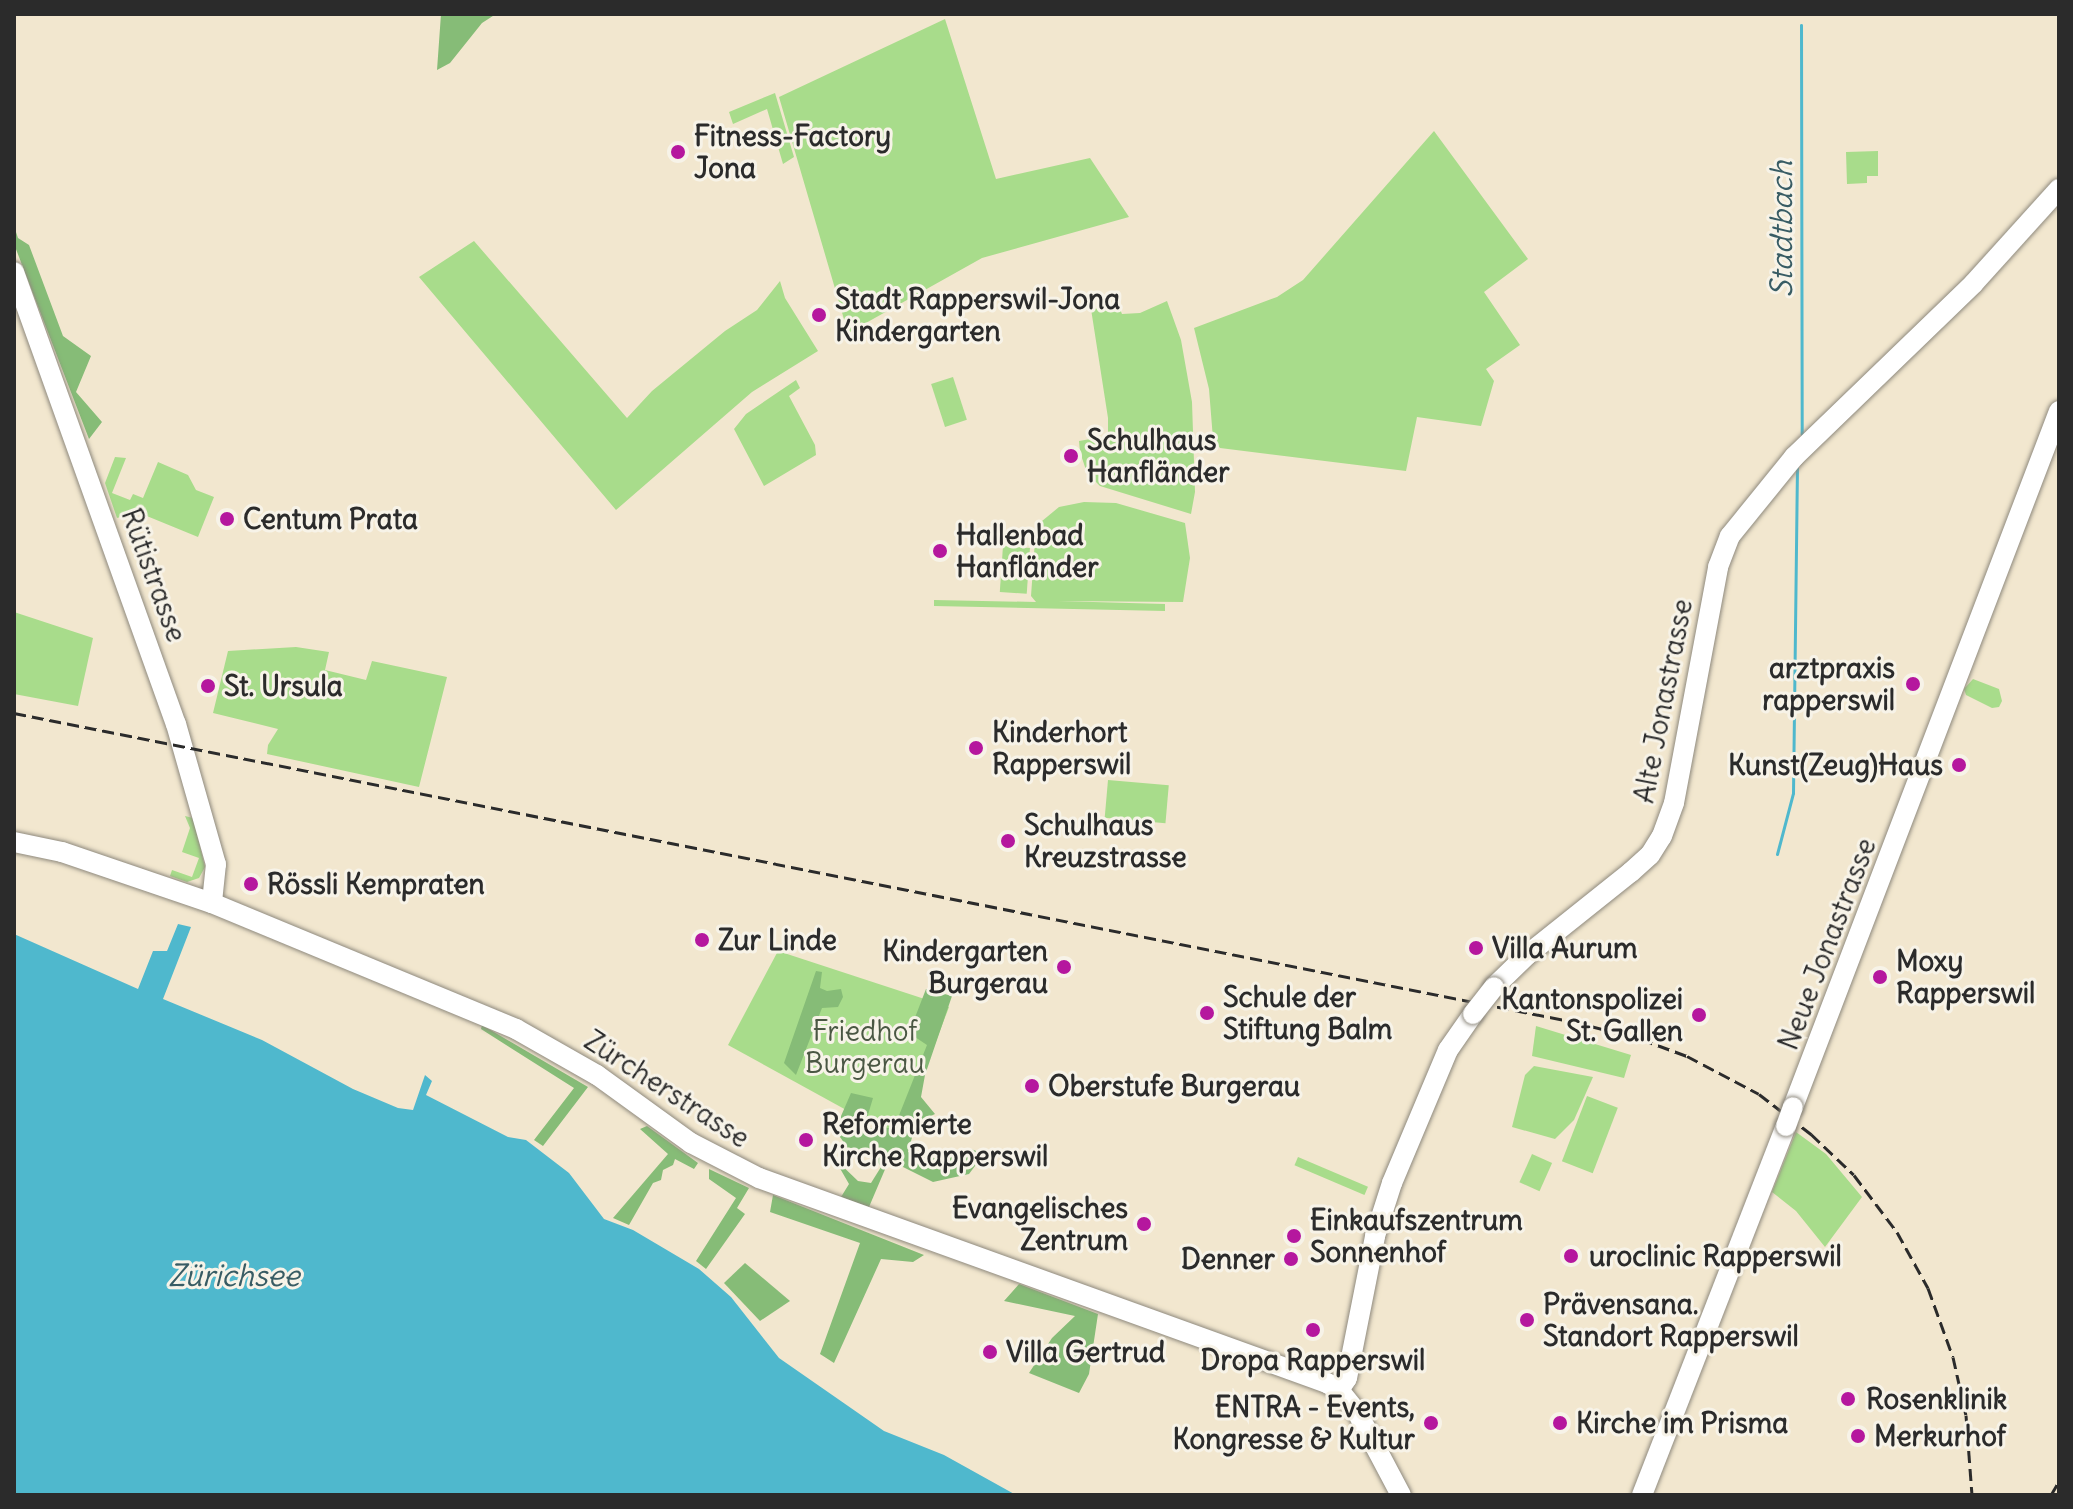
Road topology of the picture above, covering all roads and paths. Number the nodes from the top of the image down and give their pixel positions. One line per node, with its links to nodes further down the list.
1 (2059, 189): 6 (main road, Alte Jonastrasse, bridge)
2 (14, 272): 5 (main road, Rütistrasse)
3 (2059, 411): 8 (main road, Neue Jonastrasse)
4 (14, 842): 5 (main road, Zürcherstrasse)
5 (212, 903): 6 (main road, Zürcherstrasse)
6 (1339, 1390): 7 (main road)
7 (1401, 1495)
8 (1642, 1495)

